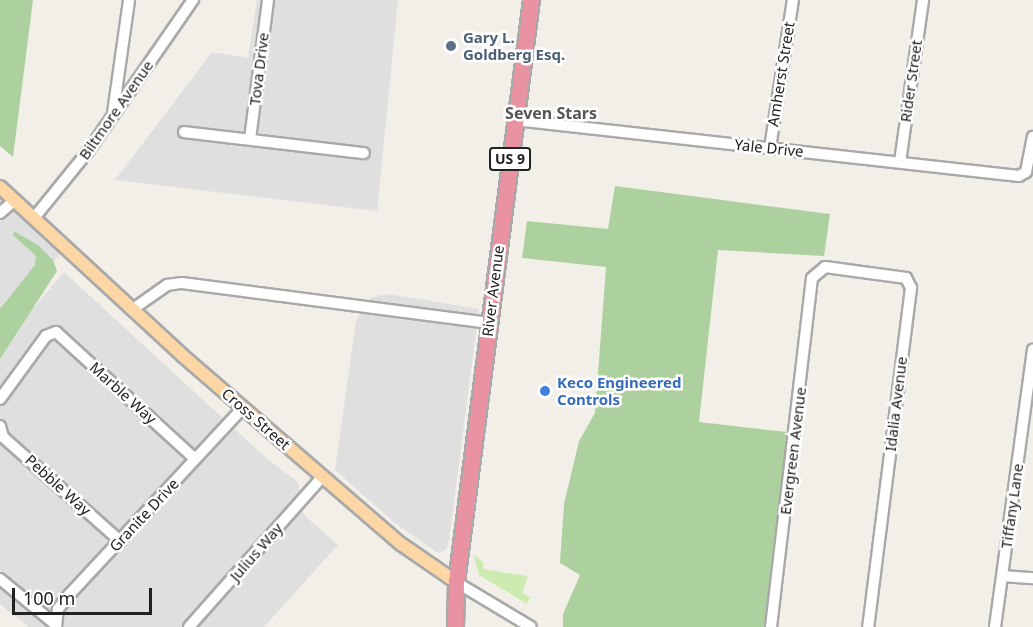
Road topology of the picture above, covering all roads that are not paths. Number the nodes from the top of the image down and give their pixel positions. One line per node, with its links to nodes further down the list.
1 (129, 0): 7 (street)
2 (194, 0): 7 (street, Biltmore Avenue)
3 (268, 0): 11 (street, Tova Drive)
4 (530, 0): 8 (highway, River Avenue / US 9)
5 (792, 0): 12 (street, Amherst Street)
6 (923, 0): 14 (street, Rider Street)
7 (113, 114): 18 (street, Biltmore Avenue)
8 (515, 120): 12 (street, Yale Drive); 21 (highway, River Avenue / US 9)
9 (184, 132): 11 (street)
10 (1033, 137): 14 (street, Yale Drive)
11 (250, 139): 13 (street)
12 (770, 148): 14 (street, Yale Drive)
13 (364, 153)
14 (900, 162)
15 (2, 192): 16 (main road, Cross Street)
16 (15, 201): 17 (street); 18 (main road, Cross Street)
17 (0, 213)
18 (34, 218): 20 (main road, Cross Street)
19 (815, 275): 38 (street, Evergreen Avenue); 39 (street, Idalia Avenue)
20 (133, 309): 21 (street); 24 (main road, Cross Street)
21 (489, 323): 32 (highway, River Avenue / US 9)
22 (1033, 350): 29 (street, Tiffany Lane)
23 (0, 399): 26 (street, Marble Way)
24 (243, 408): 26 (street, Granite Drive); 27 (main road, Cross Street)
25 (0, 426): 28 (street, Pebble Way)
26 (195, 459): 28 (street, Granite Drive)
27 (323, 476): 32 (main road, Cross Street); 34 (street, Julius Way)
28 (120, 541): 33 (street, Granite Drive)
29 (1002, 576): 31 (street); 40 (street, Tiffany Lane)
30 (0, 579): 33 (street)
31 (1033, 579)
32 (456, 582): 35 (highway, River Avenue / US 9); 36 (highway, River Avenue / US 9); 37 (street, Cross Street)
33 (56, 626)
34 (189, 627)
35 (446, 627)
36 (455, 627)
37 (531, 627)
38 (771, 627)
39 (868, 627)
40 (995, 627)

